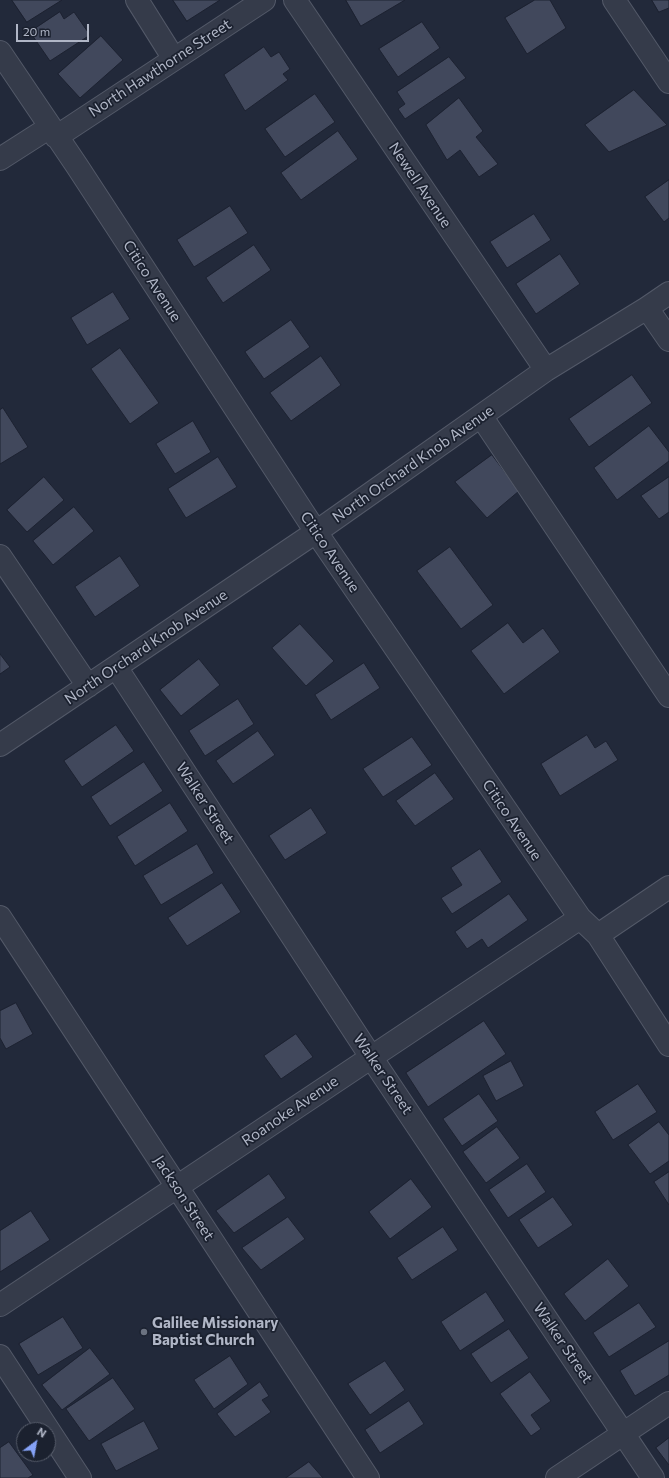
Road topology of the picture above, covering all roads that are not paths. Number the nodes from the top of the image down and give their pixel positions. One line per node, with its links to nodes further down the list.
1 (137, 0): 6 (street)
2 (264, 0): 6 (street, North Hawthorne Street)
3 (295, 0): 13 (street, Newell Avenue)
4 (614, 0): 7 (street)
5 (0, 52): 8 (street, Citico Avenue)
6 (174, 59): 8 (street, North Hawthorne Street)
7 (669, 82)
8 (53, 132): 9 (street, North Hawthorne Street); 15 (street, Citico Avenue)
9 (0, 158)
10 (669, 293): 11 (street, North Orchard Knob Avenue)
11 (647, 308): 12 (street); 13 (street, North Orchard Knob Avenue)
12 (669, 340)
13 (546, 370): 14 (street, North Orchard Knob Avenue)
14 (481, 416): 15 (street, North Orchard Knob Avenue); 19 (street)
15 (316, 532): 17 (street, North Orchard Knob Avenue); 23 (street, Citico Avenue)
16 (0, 556): 18 (street)
17 (116, 667): 18 (street, North Orchard Knob Avenue); 26 (street, Walker Street)
18 (88, 686): 20 (street, North Orchard Knob Avenue)
19 (669, 696)
20 (0, 745)
21 (669, 887): 24 (street)
22 (0, 917): 27 (street, Jackson Street)
23 (580, 918): 24 (street, Citico Avenue); 26 (street, Roanoke Avenue)
24 (598, 935): 25 (street, Citico Avenue)
25 (669, 1045)
26 (371, 1057): 27 (street, Roanoke Avenue); 31 (street, Walker Street)
27 (177, 1187): 28 (street, Roanoke Avenue); 33 (street, Jackson Street)
28 (0, 1305)
29 (0, 1356): 32 (street)
30 (669, 1403): 31 (street)
31 (624, 1433): 34 (street); 35 (street, Walker Street)
32 (80, 1478)
33 (368, 1478)
34 (557, 1478)
35 (653, 1478)

